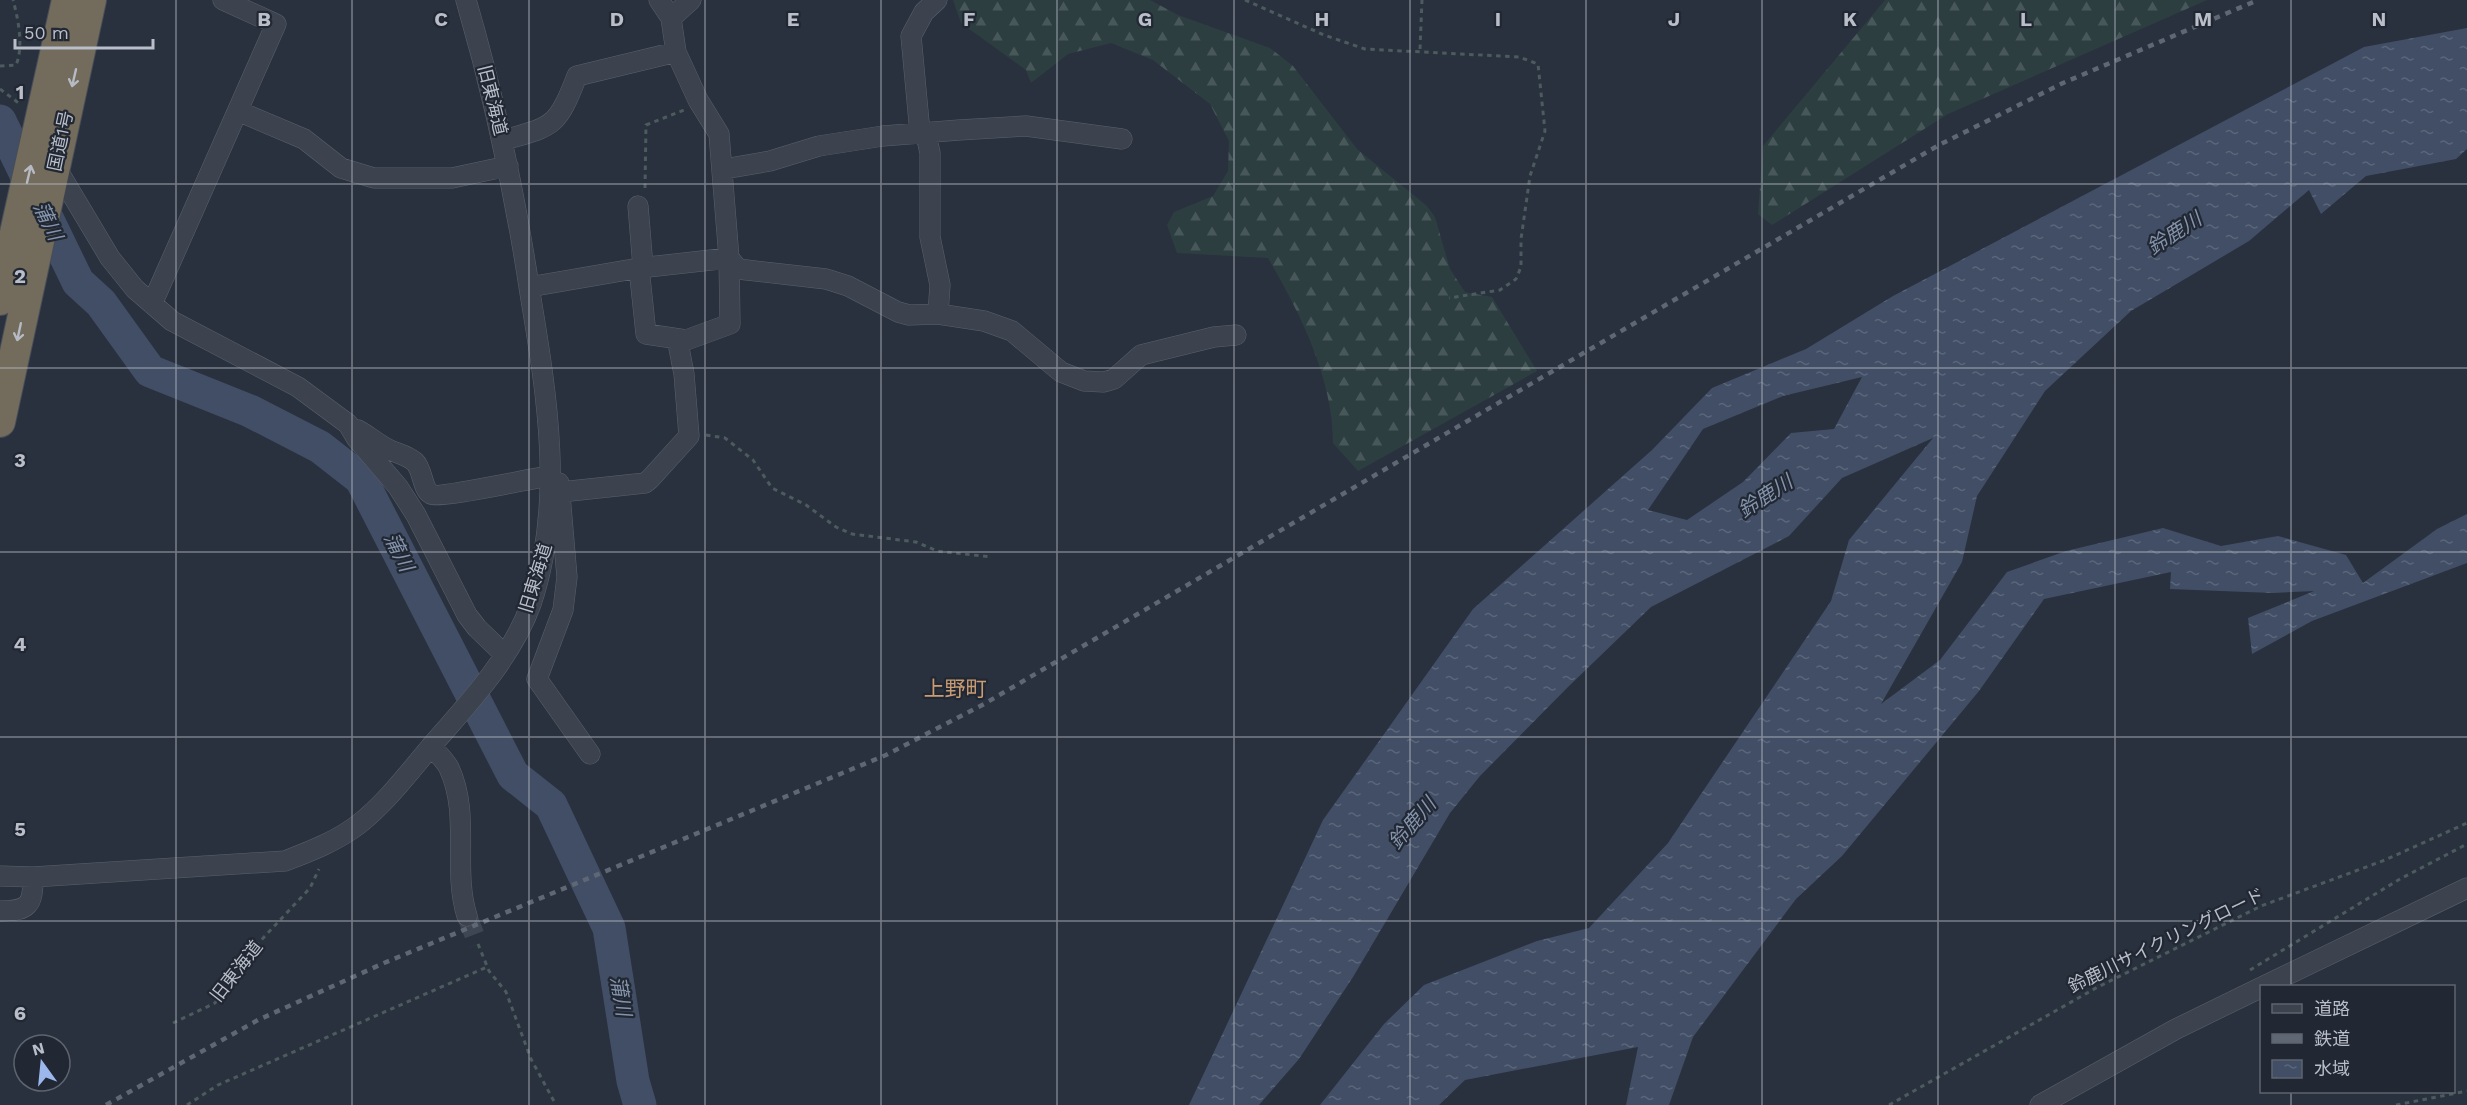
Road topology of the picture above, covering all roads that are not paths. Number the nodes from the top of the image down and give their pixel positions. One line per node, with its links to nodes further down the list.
1 (67, 0): 21 (highway, 国道1号, one-way to 1)
2 (92, 0): 15 (highway, 国道1号, one-way to 15)
3 (223, 0): 10 (street)
4 (466, 0): 13 (street, 旧東海道)
5 (659, 0): 8 (street)
6 (691, 0): 8 (street)
7 (937, 0): 11 (street)
8 (671, 18): 9 (street)
9 (676, 52): 13 (street); 16 (street)
10 (238, 111): 14 (street); 22 (street)
11 (920, 133): 12 (street); 16 (street); 23 (street)
12 (1122, 139)
13 (504, 140): 14 (street, 旧東海道)
14 (508, 166): 20 (street, 旧東海道)
15 (54, 169): 22 (street); 26 (highway, 国道1号, one-way to 26)
16 (723, 169): 18 (street)
17 (642, 197): 19 (street)
18 (729, 258): 19 (street); 23 (street); 25 (street)
19 (641, 268): 20 (street); 25 (street)
20 (530, 287): 28 (street, 旧東海道)
21 (0, 300)
22 (152, 304): 27 (street)
23 (938, 314): 24 (street)
24 (1236, 335)
25 (686, 340): 30 (street)
26 (0, 422)
27 (348, 424): 29 (street); 31 (street)
28 (549, 439): 29 (street, 旧東海道); 30 (street)
29 (550, 476): 31 (street, 旧東海道)
30 (561, 492): 33 (street)
31 (502, 658): 32 (street, 旧東海道)
32 (431, 746): 35 (street, 旧東海道); 38 (street)
33 (590, 754)
34 (0, 876): 35 (street)
35 (33, 877): 37 (street)
36 (2467, 888): 39 (street)
37 (0, 911)
38 (466, 916)
39 (2267, 985)
40 (2260, 988): 41 (street)
41 (2040, 1105)

